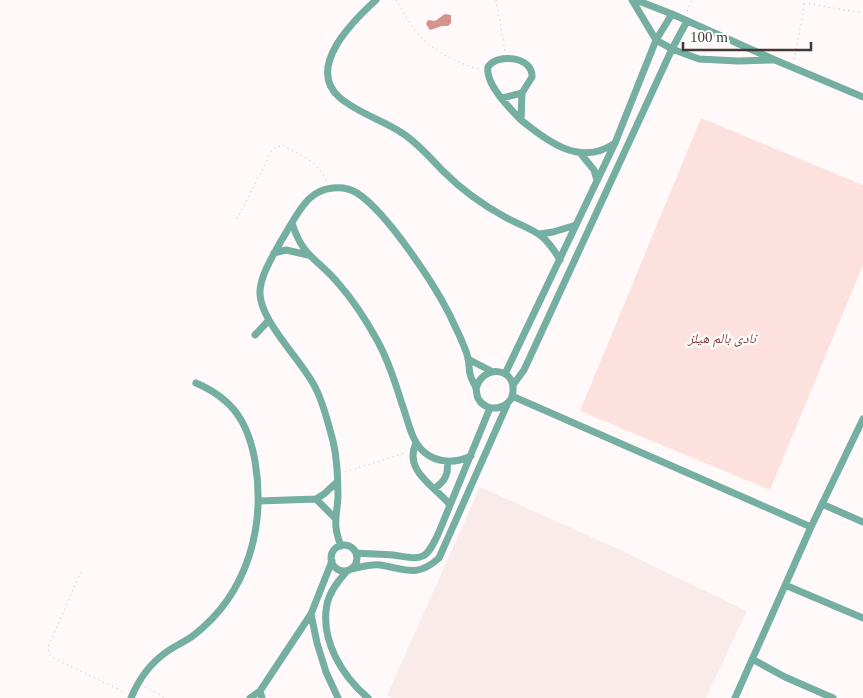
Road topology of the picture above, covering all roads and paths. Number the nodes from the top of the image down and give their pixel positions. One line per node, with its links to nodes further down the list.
1 (376, 0): 28 (street)
2 (396, 0): 16 (path)
3 (496, 0): 13 (path)
4 (634, 0): 9 (street); 11 (street)
5 (692, 0): 10 (path)
6 (804, 0): 7 (path)
7 (804, 3): 8 (path); 15 (path)
8 (863, 13)
9 (672, 14): 10 (street); 11 (street)
10 (685, 21): 12 (street); 14 (street)
11 (656, 40): 12 (street); 21 (street)
12 (672, 48): 14 (street); 38 (street)
13 (506, 59): 16 (street); 17 (street)
14 (776, 60): 15 (street)
15 (793, 68): 18 (street)
16 (487, 72): 19 (street)
17 (522, 93): 19 (street); 20 (street)
18 (863, 97)
19 (502, 98): 20 (street)
20 (521, 120): 22 (street)
21 (615, 143): 22 (street); 23 (street)
22 (581, 154): 23 (street)
23 (598, 180): 27 (street)
24 (328, 189): 25 (path); 26 (street); 34 (street)
25 (237, 219)
26 (292, 223): 29 (street); 30 (street)
27 (576, 225): 28 (street); 31 (street)
28 (540, 234): 31 (street)
29 (274, 253): 30 (street); 32 (street)
30 (308, 255): 43 (street)
31 (560, 260): 36 (street)
32 (269, 320): 33 (street); 46 (street)
33 (255, 335)
34 (468, 359): 35 (street); 39 (street)
35 (491, 371): 36 (street); 39 (street)
36 (505, 374): 38 (street)
37 (196, 383): 50 (street)
38 (513, 385): 40 (street)
39 (476, 389): 41 (street)
40 (510, 400): 41 (street); 55 (street); 59 (street)
41 (490, 408): 44 (street)
42 (863, 419): 51 (street)
43 (414, 447): 45 (street); 46 (path); 48 (street)
44 (471, 456): 45 (street); 52 (street)
45 (447, 461): 48 (street)
46 (337, 474): 47 (street)
47 (337, 482): 49 (street); 53 (street)
48 (435, 488): 52 (street)
49 (316, 499): 50 (street); 53 (street)
50 (259, 501): 65 (street)
51 (822, 504): 54 (street); 55 (street)
52 (450, 505): 57 (street)
53 (335, 518): 56 (street)
54 (863, 522)
55 (811, 527): 61 (street)
56 (341, 546): 57 (street); 58 (street)
57 (356, 553): 59 (street)
58 (332, 561): 59 (street); 62 (street)
59 (350, 570): 71 (street)
60 (81, 572): 67 (path)
61 (785, 585): 63 (street); 64 (street)
62 (311, 614): 66 (street); 70 (street)
63 (863, 618)
64 (752, 659): 72 (street); 73 (street)
65 (138, 683): 67 (street); 68 (path)
66 (261, 695): 69 (street)
67 (131, 697)
68 (166, 698)
69 (250, 698)
70 (338, 698)
71 (368, 698)
72 (735, 698)
73 (833, 698)

